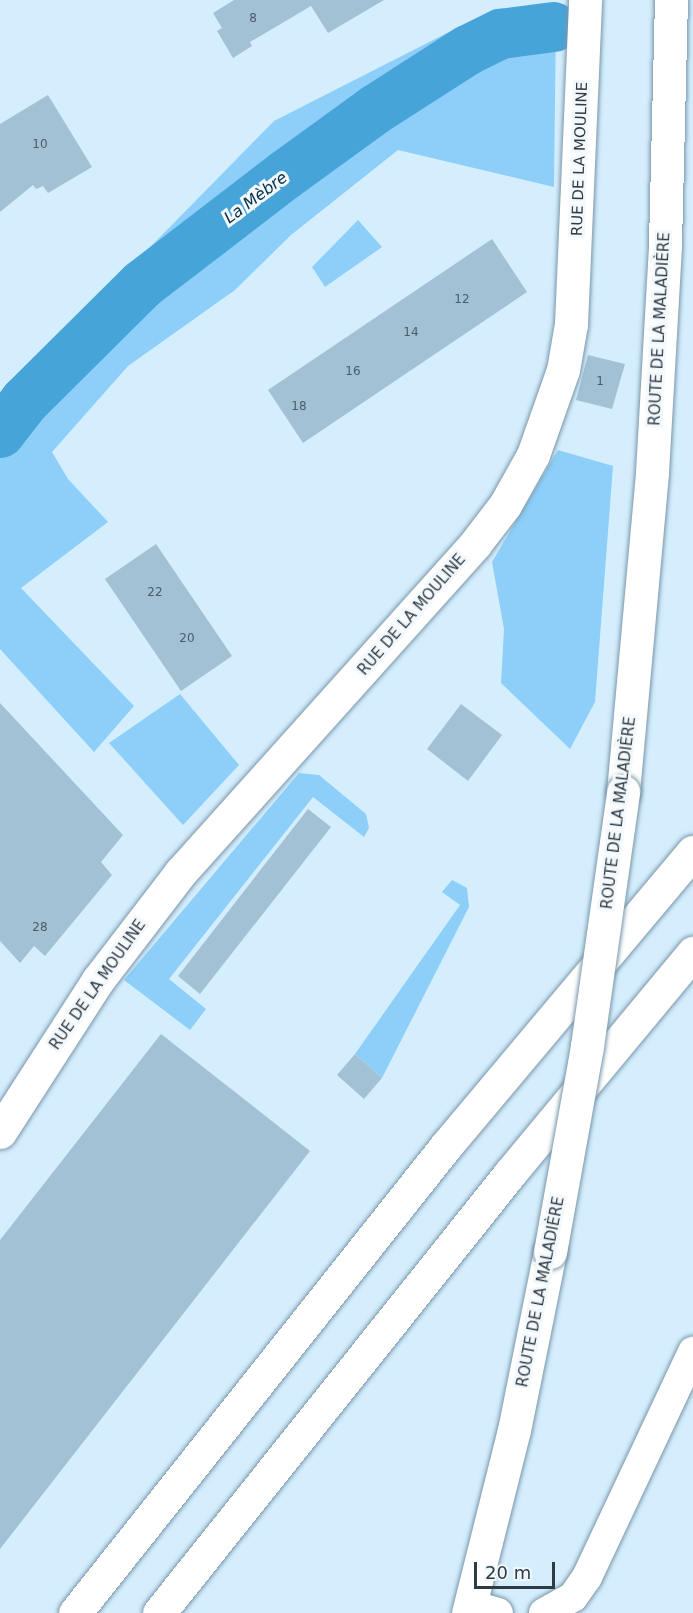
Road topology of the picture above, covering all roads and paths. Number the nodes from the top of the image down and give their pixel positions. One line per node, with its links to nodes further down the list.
1 (585, 0): 5 (main road, RUE DE LA MOULINE)
2 (671, 0): 9 (main road, ROUTE DE LA MALADIÈRE, bridge)
3 (693, 852): 10 (main road)
4 (693, 953): 11 (main road)
5 (0, 1132)
6 (693, 1352): 8 (street)
7 (693, 1383): 8 (street)
8 (664, 1407): 12 (street)
9 (479, 1610)
10 (75, 1613)
11 (159, 1613)
12 (544, 1613)

